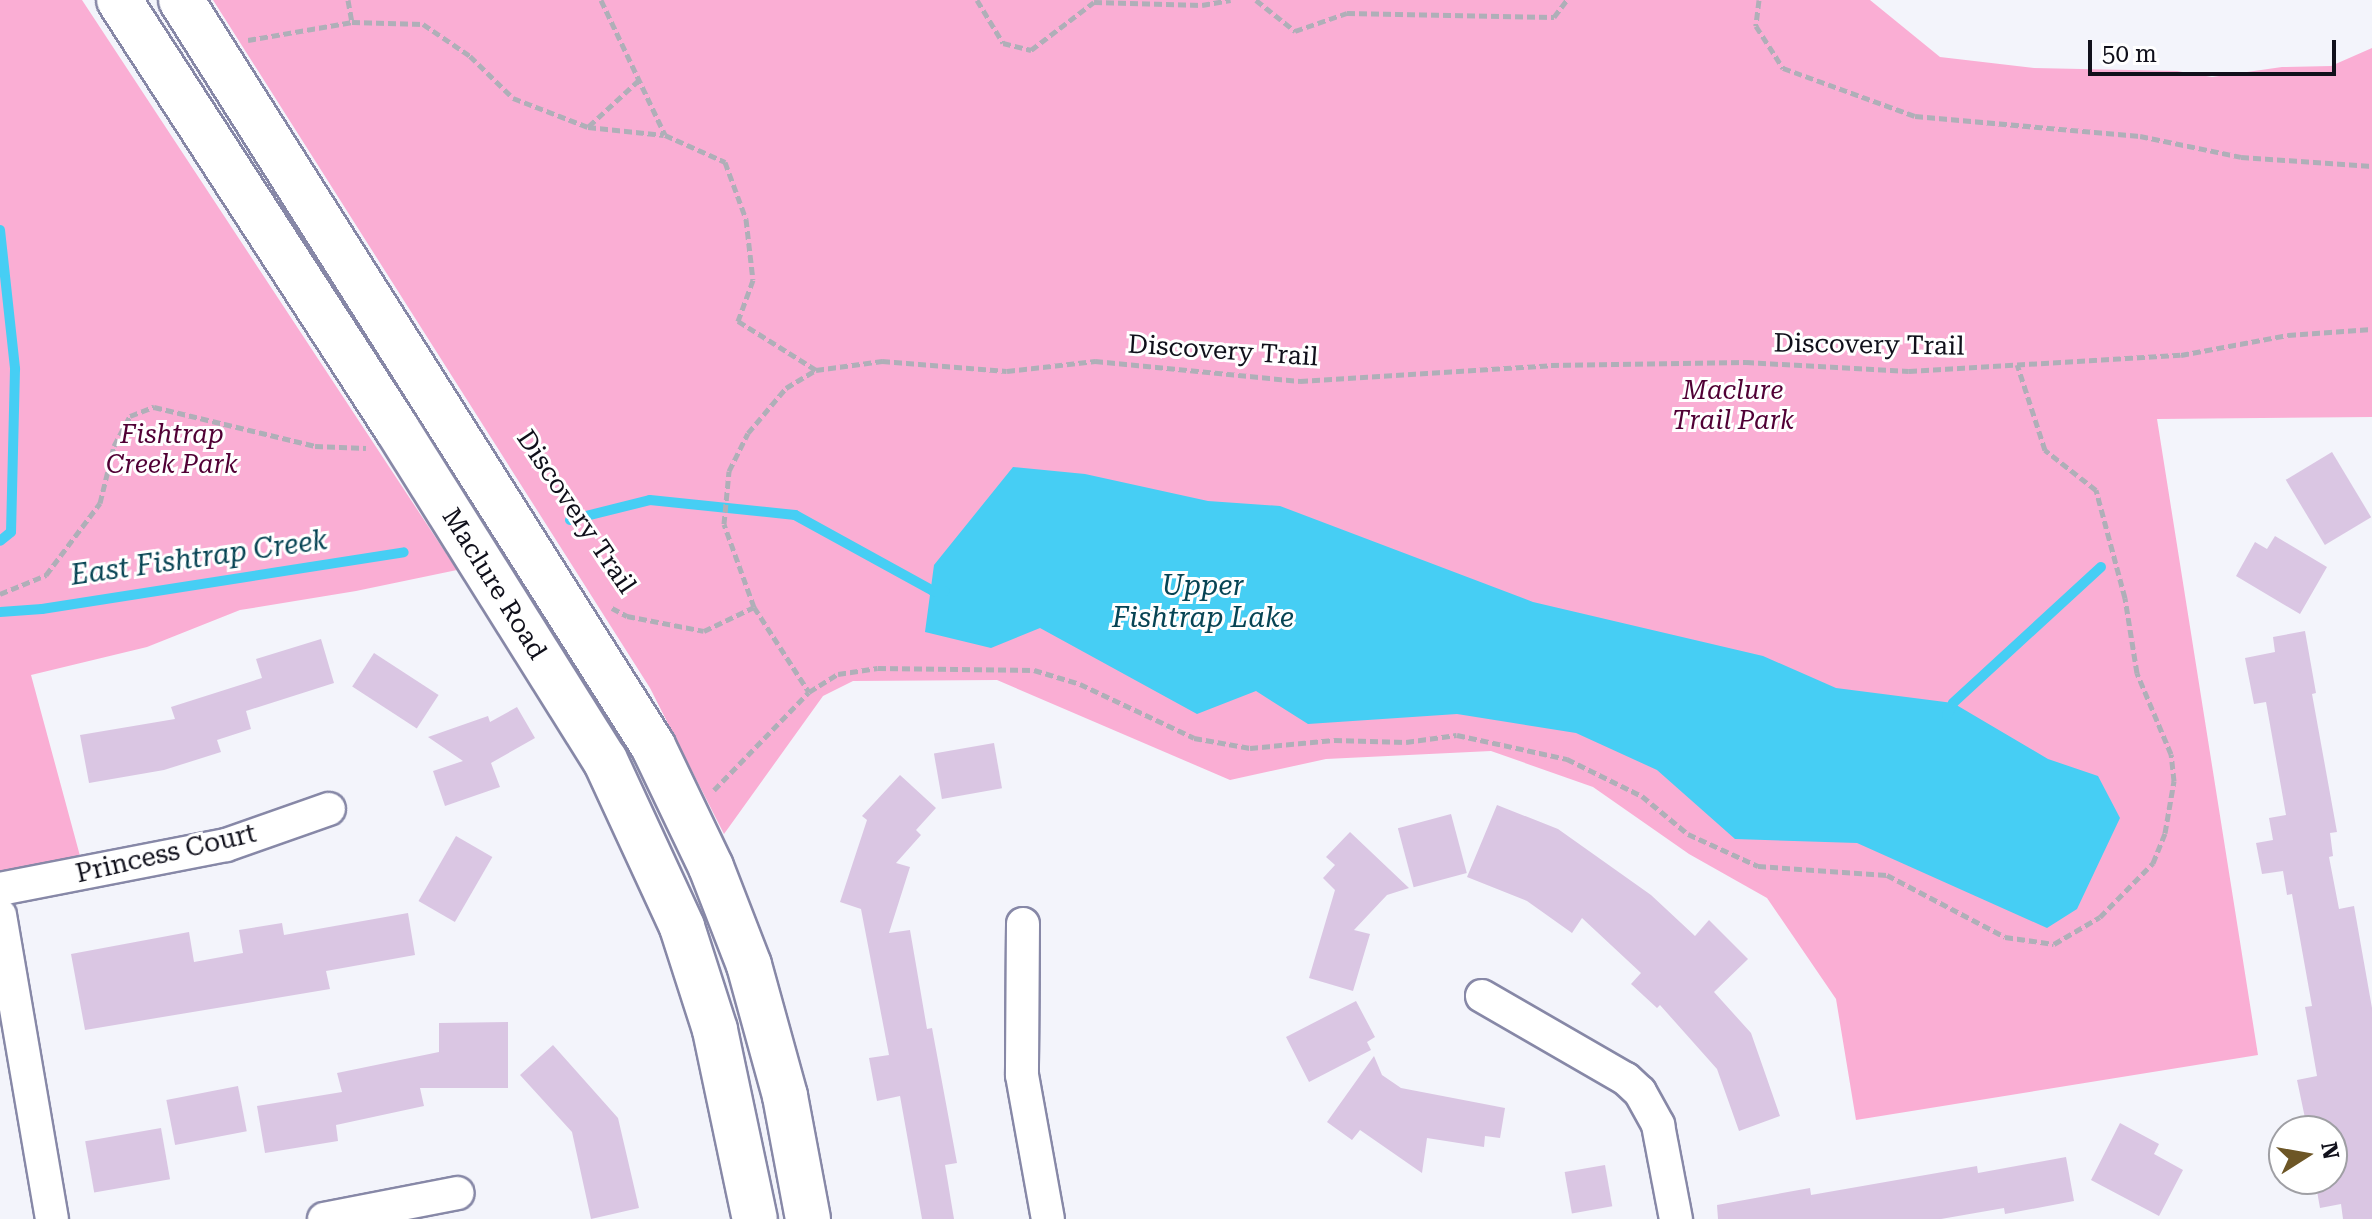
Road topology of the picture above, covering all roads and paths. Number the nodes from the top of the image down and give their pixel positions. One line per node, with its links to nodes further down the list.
1 (119, 0): 33 (main road, Maclure Road)
2 (181, 0): 25 (main road, Maclure Road)
3 (348, 0): 10 (path)
4 (601, 0): 12 (path)
5 (977, 0): 6 (path)
6 (1231, 0)
7 (1256, 0): 8 (path)
8 (1567, 0)
9 (1759, 0): 15 (path)
10 (352, 22): 11 (path); 13 (path)
11 (246, 40)
12 (638, 81): 13 (path); 14 (path)
13 (588, 127): 14 (path)
14 (665, 135): 18 (path)
15 (2372, 166)
16 (2372, 329): 17 (path, Discovery Trail)
17 (2017, 364): 18 (path, Discovery Trail); 23 (path)
18 (816, 370): 22 (path, Discovery Trail)
19 (376, 443): 20 (path)
20 (0, 594)
21 (610, 607): 22 (path, Discovery Trail)
22 (754, 607): 23 (path)
23 (809, 692): 25 (path)
24 (329, 809): 26 (street, Princess Court)
25 (689, 817): 34 (main road, Maclure Road)
26 (0, 889)
27 (0, 915): 31 (street)
28 (1023, 924): 35 (street)
29 (1482, 996): 36 (street)
30 (458, 1193): 32 (street)
31 (52, 1219)
32 (324, 1219)
33 (755, 1219)
34 (808, 1219)
35 (1048, 1219)
36 (1676, 1219)

